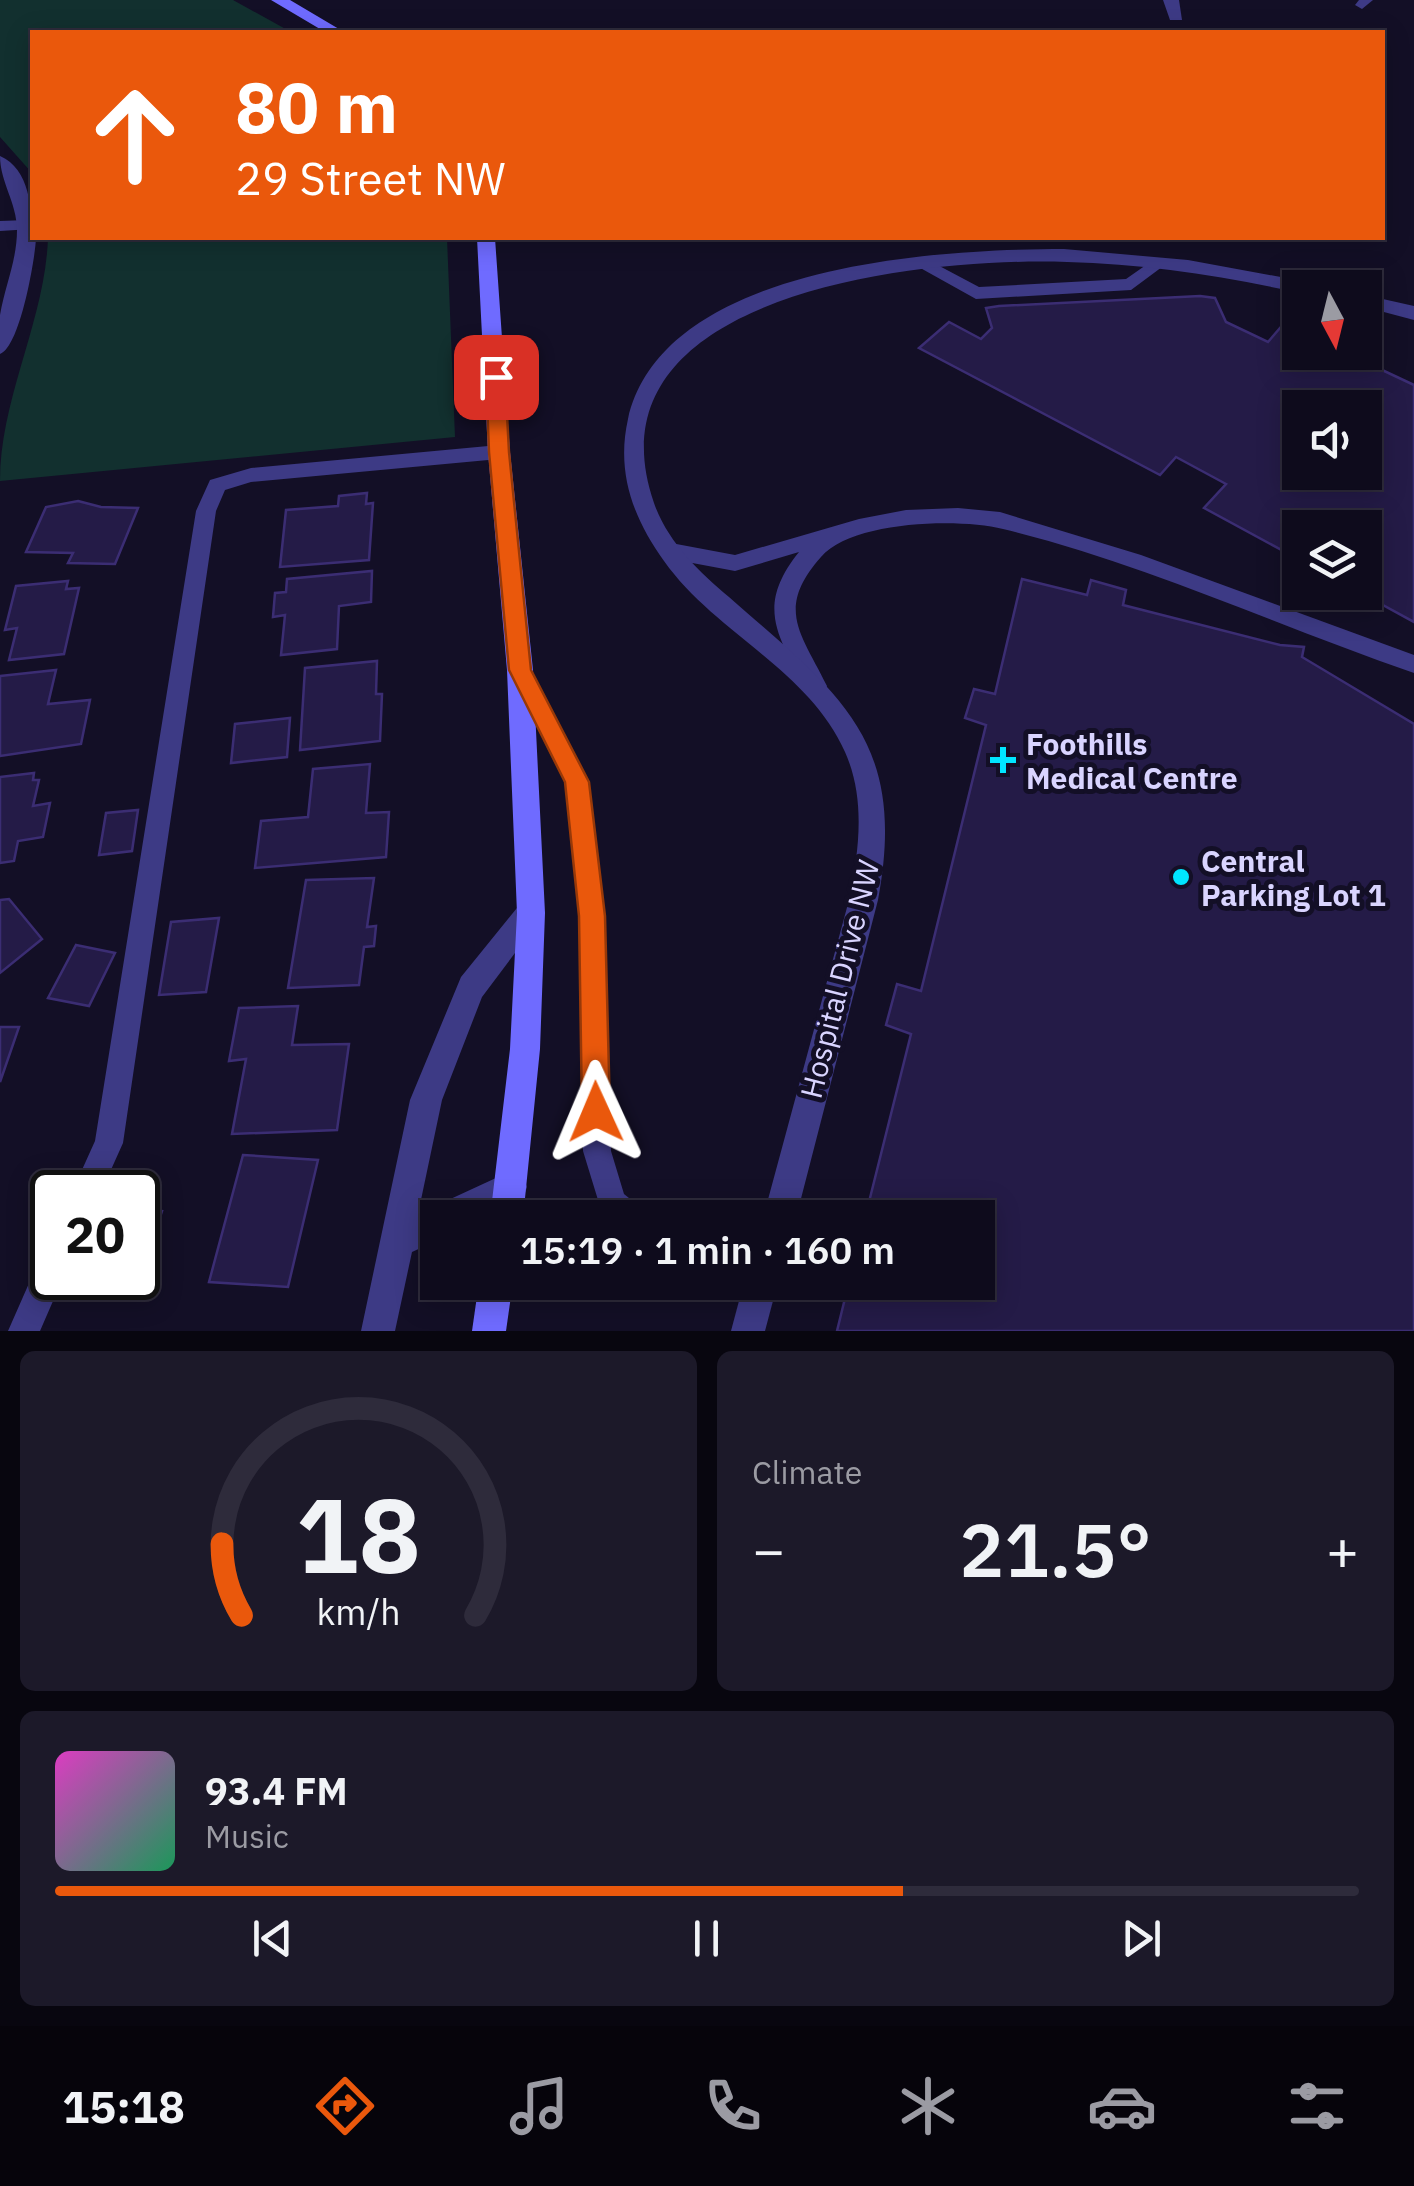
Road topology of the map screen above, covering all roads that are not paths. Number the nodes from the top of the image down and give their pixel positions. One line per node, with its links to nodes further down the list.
1 (279, 0): 4 (street)
2 (1171, 0): 3 (street)
3 (1176, 18)
4 (332, 30)
5 (0, 161): 6 (street)
6 (28, 225): 7 (lane); 14 (street)
7 (0, 226)
8 (486, 240): 15 (street)
9 (1156, 263): 10 (street, Hospital Drive NW); 10 (lane); 11 (street, Hospital Drive NW)
10 (924, 265): 17 (street, Hospital Drive NW)
11 (1282, 282)
12 (1382, 305): 13 (street)
13 (1414, 313)
14 (0, 347)
15 (499, 452): 19 (street); 22 (lane)
16 (822, 540): 17 (lane); 18 (lane); 20 (lane)
17 (671, 552): 20 (street, Hospital Drive NW)
18 (1414, 664)
19 (520, 670): 21 (street); 24 (lane)
20 (816, 686): 25 (street, Hospital Drive NW)
21 (531, 913): 23 (street); 27 (street)
22 (96, 1170)
23 (508, 1200)
24 (611, 1200)
25 (784, 1200)
26 (420, 1231): 27 (street)
27 (398, 1242): 32 (street)
28 (38, 1300): 31 (lane)
29 (493, 1300): 33 (street)
30 (756, 1300): 34 (street)
31 (24, 1331)
32 (378, 1331)
33 (488, 1331)
34 (748, 1331)

